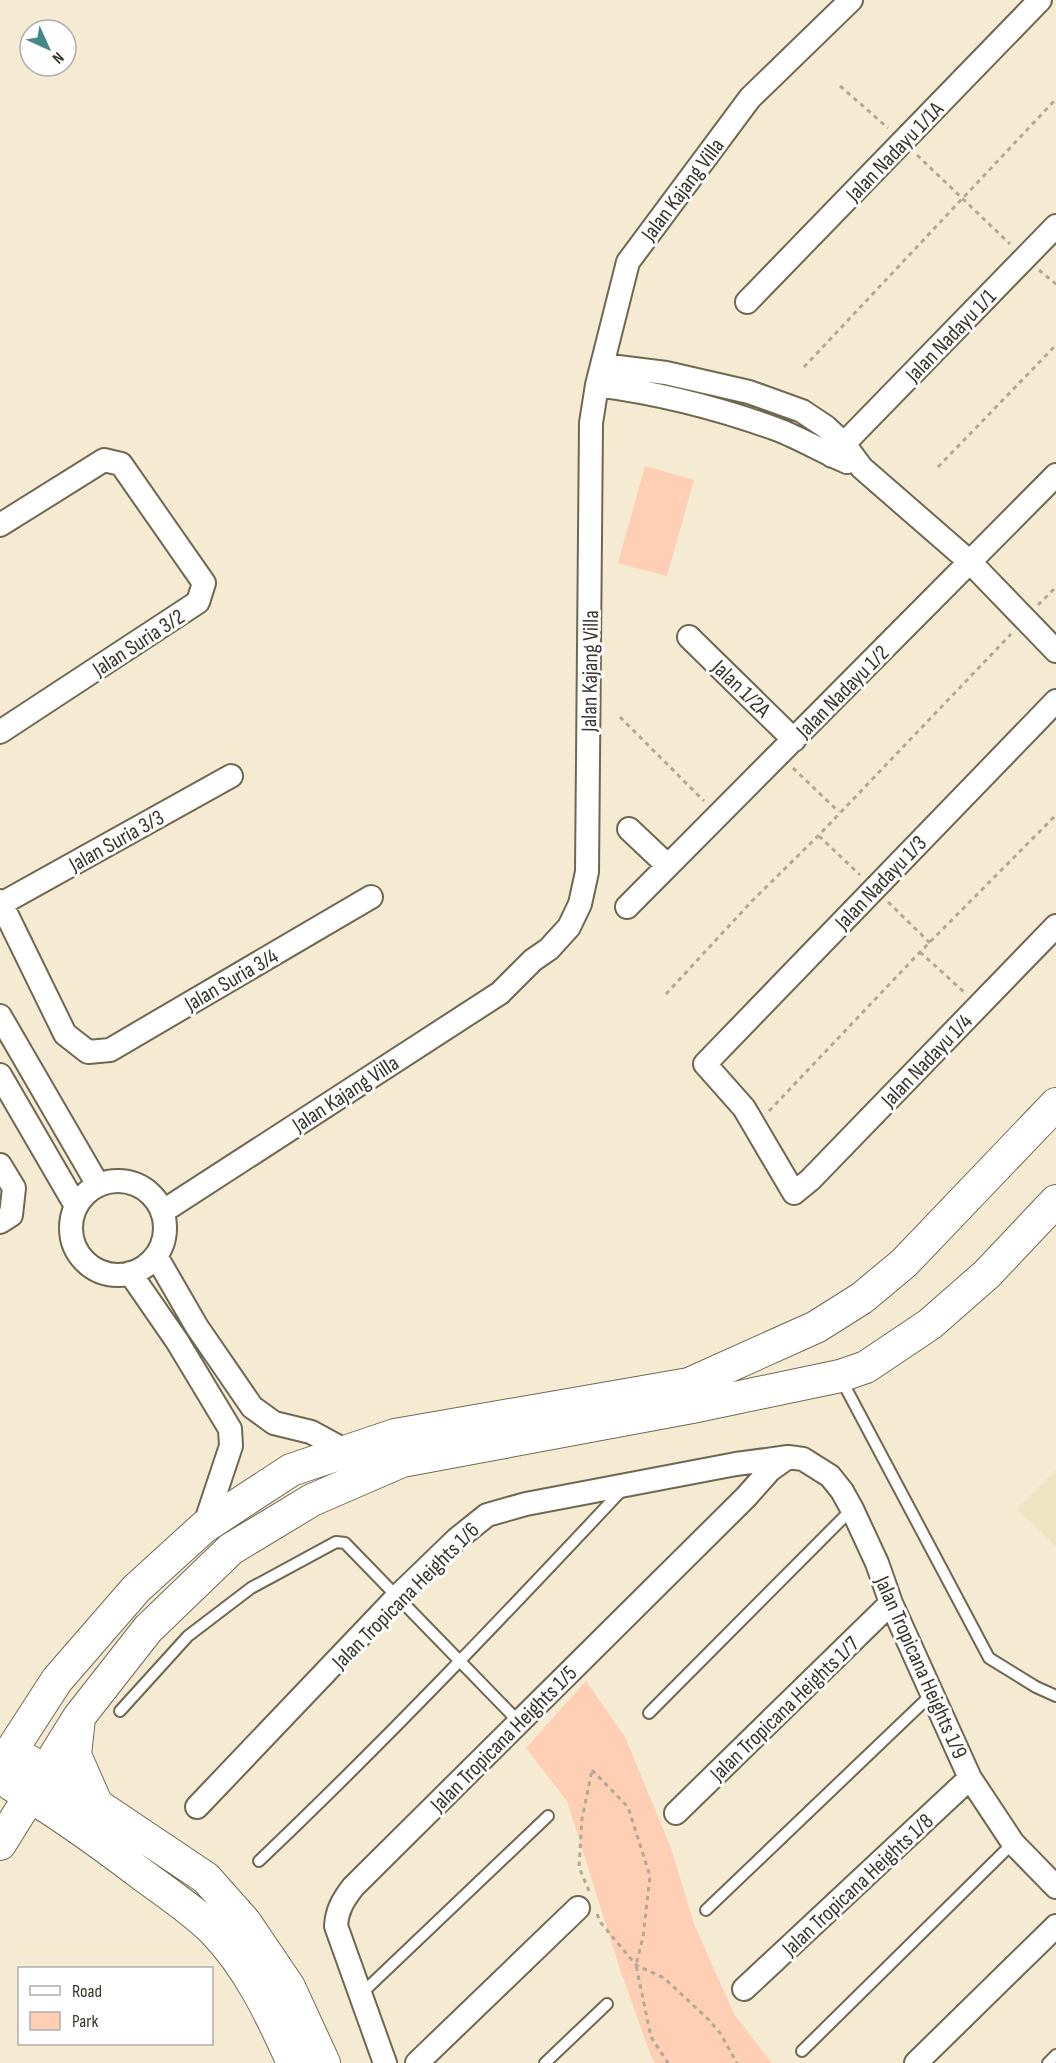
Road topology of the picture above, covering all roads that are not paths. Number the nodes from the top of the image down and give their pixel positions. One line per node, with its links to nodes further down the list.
1 (851, 0): 5 (street, Jalan Kajang Villa)
2 (1040, 0): 4 (street, Jalan Nadayu 1/1A)
3 (1056, 226): 13 (street, Jalan Nadayu 1/1)
4 (747, 302)
5 (612, 327): 6 (street, Jalan Kajang Villa); 7 (street)
6 (600, 375): 7 (street); 12 (street, Jalan Kajang Villa)
7 (636, 380): 8 (street); 10 (street); 12 (street)
8 (698, 380): 9 (street); 10 (street)
9 (748, 392): 11 (street); 13 (street)
10 (692, 403): 11 (street)
11 (740, 417): 13 (street)
12 (591, 423): 37 (street, Jalan Kajang Villa)
13 (838, 450): 16 (street)
14 (1056, 475): 16 (street, Jalan Nadayu 1/2)
15 (0, 525): 20 (street, Jalan Suria 3/2)
16 (970, 562): 18 (street); 21 (street, Jalan Nadayu 1/2)
17 (689, 637): 21 (street, Jalan 1/2A)
18 (1056, 651)
19 (1056, 701): 32 (street, Jalan Nadayu 1/3)
20 (0, 732)
21 (787, 747): 24 (street, Jalan Nadayu 1/2)
22 (231, 776): 26 (street, Jalan Suria 3/3)
23 (629, 829): 24 (street)
24 (667, 865): 27 (street, Jalan Nadayu 1/2)
25 (371, 897): 26 (street, Jalan Suria 3/4)
26 (1, 902)
27 (627, 907)
28 (1056, 926): 32 (street, Jalan Nadayu 1/4)
29 (0, 1016): 34 (street)
30 (0, 1076): 36 (street)
31 (1056, 1104): 42 (street)
32 (755, 1126)
33 (0, 1165): 38 (street)
34 (98, 1185): 36 (street); 37 (street)
35 (1056, 1201): 41 (street)
36 (76, 1206): 40 (street)
37 (162, 1212): 39 (street)
38 (0, 1222)
39 (156, 1256): 40 (street); 42 (street)
40 (130, 1273): 48 (street)
41 (840, 1376): 53 (lane); 56 (street)
42 (346, 1451): 48 (street)
43 (788, 1457): 44 (street, Jalan Tropicana Heights 1/6); 46 (street, Jalan Tropicana Heights 1/5); 47 (street, Jalan Tropicana Heights 1/9)
44 (736, 1464): 45 (street, Jalan Tropicana Heights 1/6); 46 (street)
45 (626, 1485): 49 (street, Jalan Tropicana Heights 1/6); 51 (lane)
46 (746, 1497): 57 (street, Jalan Tropicana Heights 1/5)
47 (852, 1509): 50 (street, Jalan Tropicana Heights 1/9); 55 (lane)
48 (204, 1527): 58 (street)
49 (398, 1596): 51 (lane); 54 (lane); 62 (street, Jalan Tropicana Heights 1/6)
50 (891, 1603): 52 (street, Jalan Tropicana Heights 1/9); 63 (street, Jalan Tropicana Heights 1/7)
51 (459, 1660): 57 (lane); 68 (lane)
52 (932, 1694): 59 (street, Jalan Tropicana Heights 1/9); 71 (lane)
53 (1056, 1696)
54 (120, 1711)
55 (649, 1713)
56 (79, 1717): 60 (street); 61 (street)
57 (519, 1722): 74 (street, Jalan Tropicana Heights 1/5)
58 (4, 1766): 60 (street)
59 (970, 1778): 66 (street, Jalan Tropicana Heights 1/9); 73 (street, Jalan Tropicana Heights 1/8)
60 (37, 1783): 61 (street); 65 (street); 67 (street)
61 (97, 1805): 79 (street)
62 (197, 1807)
63 (676, 1814)
64 (548, 1816): 74 (lane)
65 (74, 1826): 67 (street); 78 (street)
66 (1013, 1843): 69 (street, Jalan Tropicana Heights 1/9); 76 (lane)
67 (0, 1845)
68 (259, 1861)
69 (1056, 1887)
70 (588, 1905): 81 (street)
71 (706, 1910)
72 (1056, 1926): 83 (street)
73 (744, 1989)
74 (360, 1995): 80 (street, Jalan Tropicana Heights 1/5)
75 (607, 2004): 82 (lane)
76 (802, 2051)
77 (1056, 2055): 84 (lane)
78 (293, 2063)
79 (324, 2063)
80 (386, 2063)
81 (417, 2063)
82 (545, 2063)
83 (916, 2063)
84 (1048, 2063)

